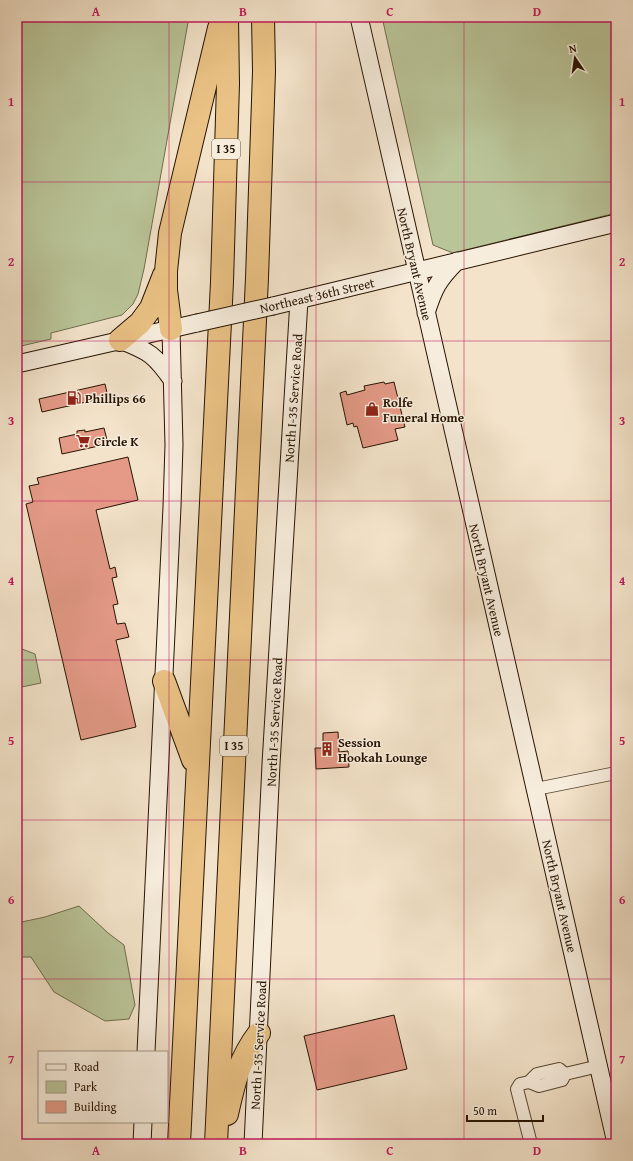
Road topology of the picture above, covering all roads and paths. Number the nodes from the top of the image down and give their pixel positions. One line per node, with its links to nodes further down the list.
1 (222, 17): 7 (highway)
2 (227, 17): 16 (highway, I 35)
3 (263, 17): 26 (highway, I 35)
4 (359, 17): 8 (main road, North Bryant Avenue)
5 (616, 223): 6 (main road, Northeast 36th Street)
6 (457, 261): 8 (main road, Northeast 36th Street); 10 (main road)
7 (166, 271): 11 (highway); 12 (highway)
8 (416, 271): 9 (main road, Northeast 36th Street); 10 (main road, North Bryant Avenue)
9 (299, 300): 11 (main road, Northeast 36th Street, bridge); 19 (main road, North I-35 Service Road)
10 (426, 313): 18 (main road, North Bryant Avenue)
11 (172, 329): 12 (main road, Northeast 36th Street); 14 (main road)
12 (120, 340): 13 (main road, Northeast 36th Street); 14 (main road)
13 (17, 364)
14 (172, 381): 15 (main road)
15 (164, 681): 16 (highway); 20 (main road)
16 (197, 770): 25 (highway, I 35)
17 (616, 773): 18 (street)
18 (536, 789): 21 (main road, North Bryant Avenue)
19 (258, 1033): 27 (highway); 28 (main road, North I-35 Service Road)
20 (146, 1051)
21 (598, 1066): 23 (main road, North Bryant Avenue); 29 (street)
22 (143, 1123): 24 (main road)
23 (616, 1143)
24 (142, 1144)
25 (179, 1144)
26 (216, 1144)
27 (220, 1144)
28 (253, 1144)
29 (531, 1144)

